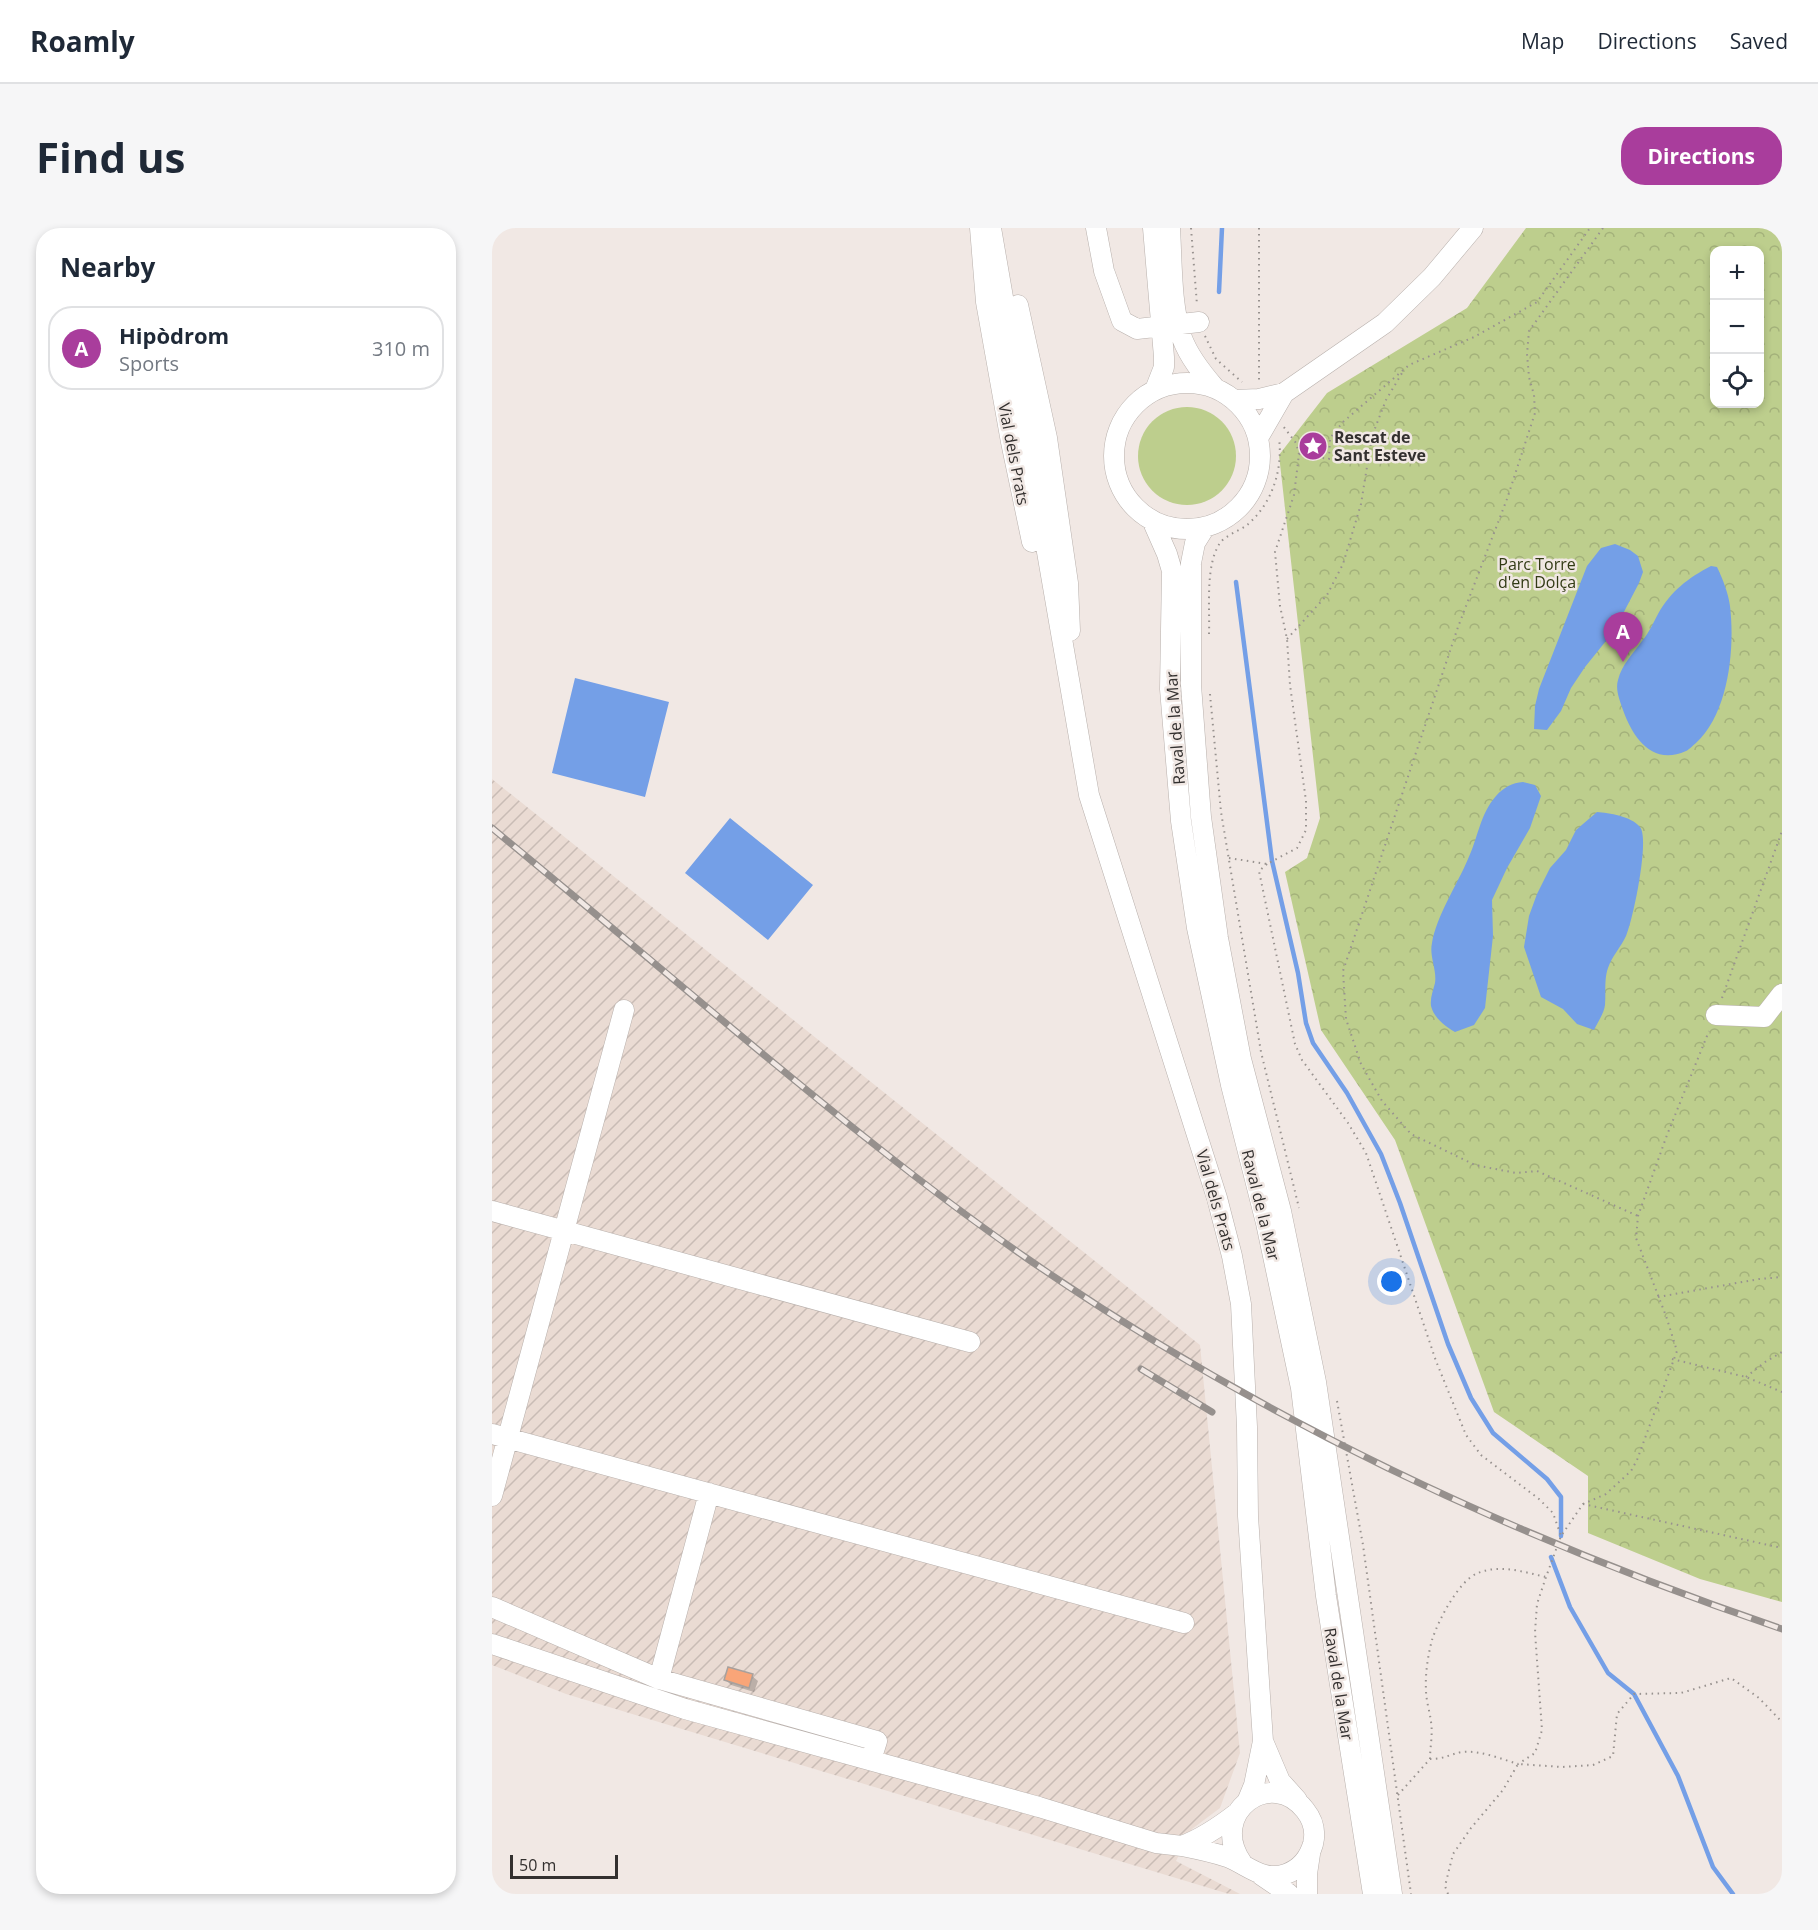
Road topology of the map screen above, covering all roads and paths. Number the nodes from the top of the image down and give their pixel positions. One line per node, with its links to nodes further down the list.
1 (980, 228): 27 (street, Vial dels Prats)
2 (992, 228): 27 (street, Vial dels Prats)
3 (1001, 228): 27 (street, Vial dels Prats)
4 (1096, 228): 13 (street)
5 (1153, 228): 13 (street, Raval de la Mar)
6 (1170, 228): 13 (street, Raval de la Mar)
7 (1191, 228): 12 (path)
8 (1259, 228): 18 (path)
9 (1473, 228): 17 (street)
10 (1590, 228): 14 (path)
11 (1603, 228): 37 (path)
12 (1199, 322): 13 (street); 18 (path)
13 (1169, 325): 15 (street, Raval de la Mar); 16 (street, Raval de la Mar)
14 (1403, 370): 22 (path); 25 (path)
15 (1215, 388): 16 (street, Raval de la Mar); 19 (street, Raval de la Mar)
16 (1155, 390): 23 (street, Raval de la Mar)
17 (1284, 393): 18 (street); 20 (street)
18 (1259, 399): 19 (street)
19 (1234, 400): 21 (street, Raval de la Mar)
20 (1271, 416): 21 (street); 22 (path); 26 (path)
21 (1258, 438): 24 (street, Raval de la Mar)
22 (1299, 454): 25 (path)
23 (1152, 520): 24 (street, Raval de la Mar); 72 (street, Raval de la Mar)
24 (1205, 527): 73 (street, Raval de la Mar)
25 (1287, 639): 31 (path)
26 (1209, 643)
27 (1067, 676): 59 (street, Vial dels Prats)
28 (1209, 688): 30 (path)
29 (1782, 831): 34 (path)
30 (1229, 858): 31 (path); 36 (path)
31 (1267, 864): 51 (path)
32 (1782, 994): 34 (street)
33 (624, 1010): 38 (street)
34 (1716, 1015): 37 (path)
35 (492, 1211): 38 (street)
36 (1300, 1216)
37 (1638, 1216): 40 (path)
38 (564, 1231): 41 (street); 47 (street)
39 (1782, 1277): 40 (path)
40 (1658, 1297): 43 (path)
41 (970, 1342)
42 (1782, 1352): 44 (path)
43 (1672, 1359): 44 (path); 50 (path)
44 (1746, 1377): 45 (path)
45 (1782, 1392)
46 (1337, 1397): 63 (path)
47 (500, 1436): 48 (street); 49 (street)
48 (709, 1493): 55 (street); 57 (street)
49 (492, 1496)
50 (1584, 1504): 51 (path); 52 (path)
51 (1561, 1536): 53 (path)
52 (1782, 1548)
53 (1546, 1577): 60 (path); 62 (path)
54 (492, 1607): 57 (street)
55 (1184, 1623)
56 (492, 1644): 61 (street)
57 (659, 1678): 61 (street)
58 (1782, 1722): 62 (path)
59 (1263, 1741): 64 (street, Vial dels Prats); 65 (street, Vial dels Prats)
60 (1430, 1759): 62 (path); 63 (path)
61 (871, 1760): 66 (street)
62 (1518, 1764): 75 (path)
63 (1398, 1795): 74 (path)
64 (1301, 1805): 65 (street); 67 (street, Vial dels Prats)
65 (1242, 1807): 66 (street); 68 (street, Vial dels Prats)
66 (1182, 1846): 68 (street)
67 (1310, 1854): 69 (street); 71 (street, Vial dels Prats)
68 (1242, 1863): 69 (street)
69 (1261, 1875): 70 (street)
70 (1289, 1894)
71 (1307, 1894)
72 (1373, 1894)
73 (1392, 1894)
74 (1411, 1894)
75 (1448, 1894)

